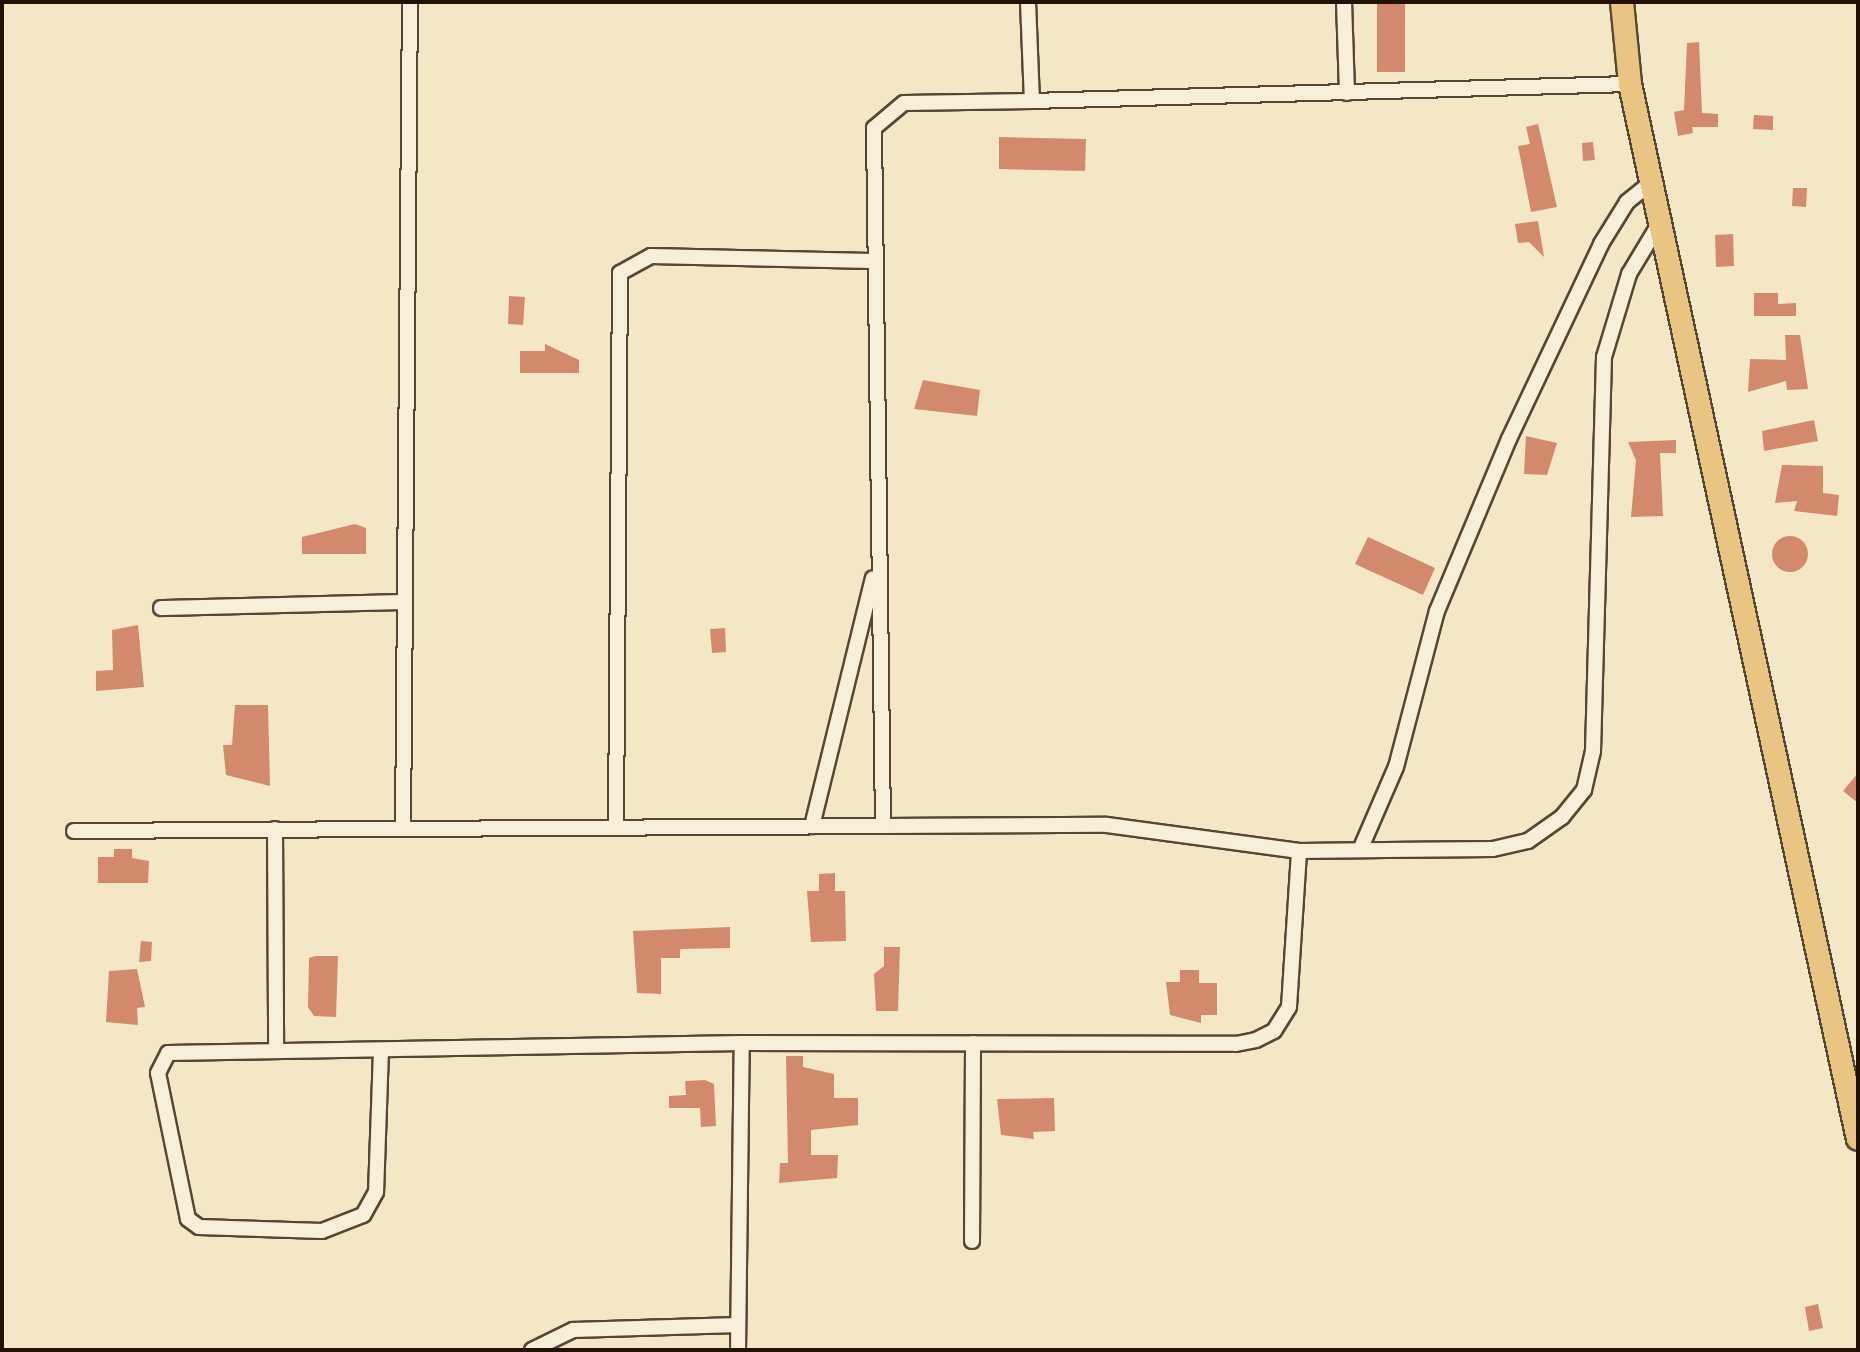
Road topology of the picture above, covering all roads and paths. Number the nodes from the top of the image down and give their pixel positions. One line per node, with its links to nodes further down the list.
1 (410, 2): 12 (street)
2 (1028, 2): 7 (street)
3 (1344, 2): 6 (street)
4 (1622, 2): 5 (highway)
5 (1630, 84): 6 (street); 8 (highway)
6 (1347, 93): 7 (street)
7 (1032, 101): 10 (street)
8 (1652, 182): 9 (highway); 20 (street)
9 (1661, 221): 20 (street); 26 (highway)
10 (871, 261): 11 (street); 16 (street)
11 (877, 558): 14 (street); 15 (street)
12 (405, 602): 13 (street); 18 (street)
13 (161, 608)
14 (812, 826): 15 (street); 16 (street)
15 (883, 826): 21 (street)
16 (616, 827): 18 (street)
17 (275, 829): 18 (street); 19 (street); 25 (street)
18 (403, 829)
19 (74, 831)
20 (1360, 850): 21 (street)
21 (1299, 851): 23 (street)
22 (742, 1043): 23 (street); 24 (street); 29 (street)
23 (973, 1043): 28 (street)
24 (381, 1050): 25 (street); 25 (street)
25 (276, 1051)
26 (1852, 1085): 27 (highway)
27 (1858, 1139)
28 (972, 1241)
29 (738, 1325): 30 (street); 31 (street)
30 (532, 1350)
31 (738, 1350)

